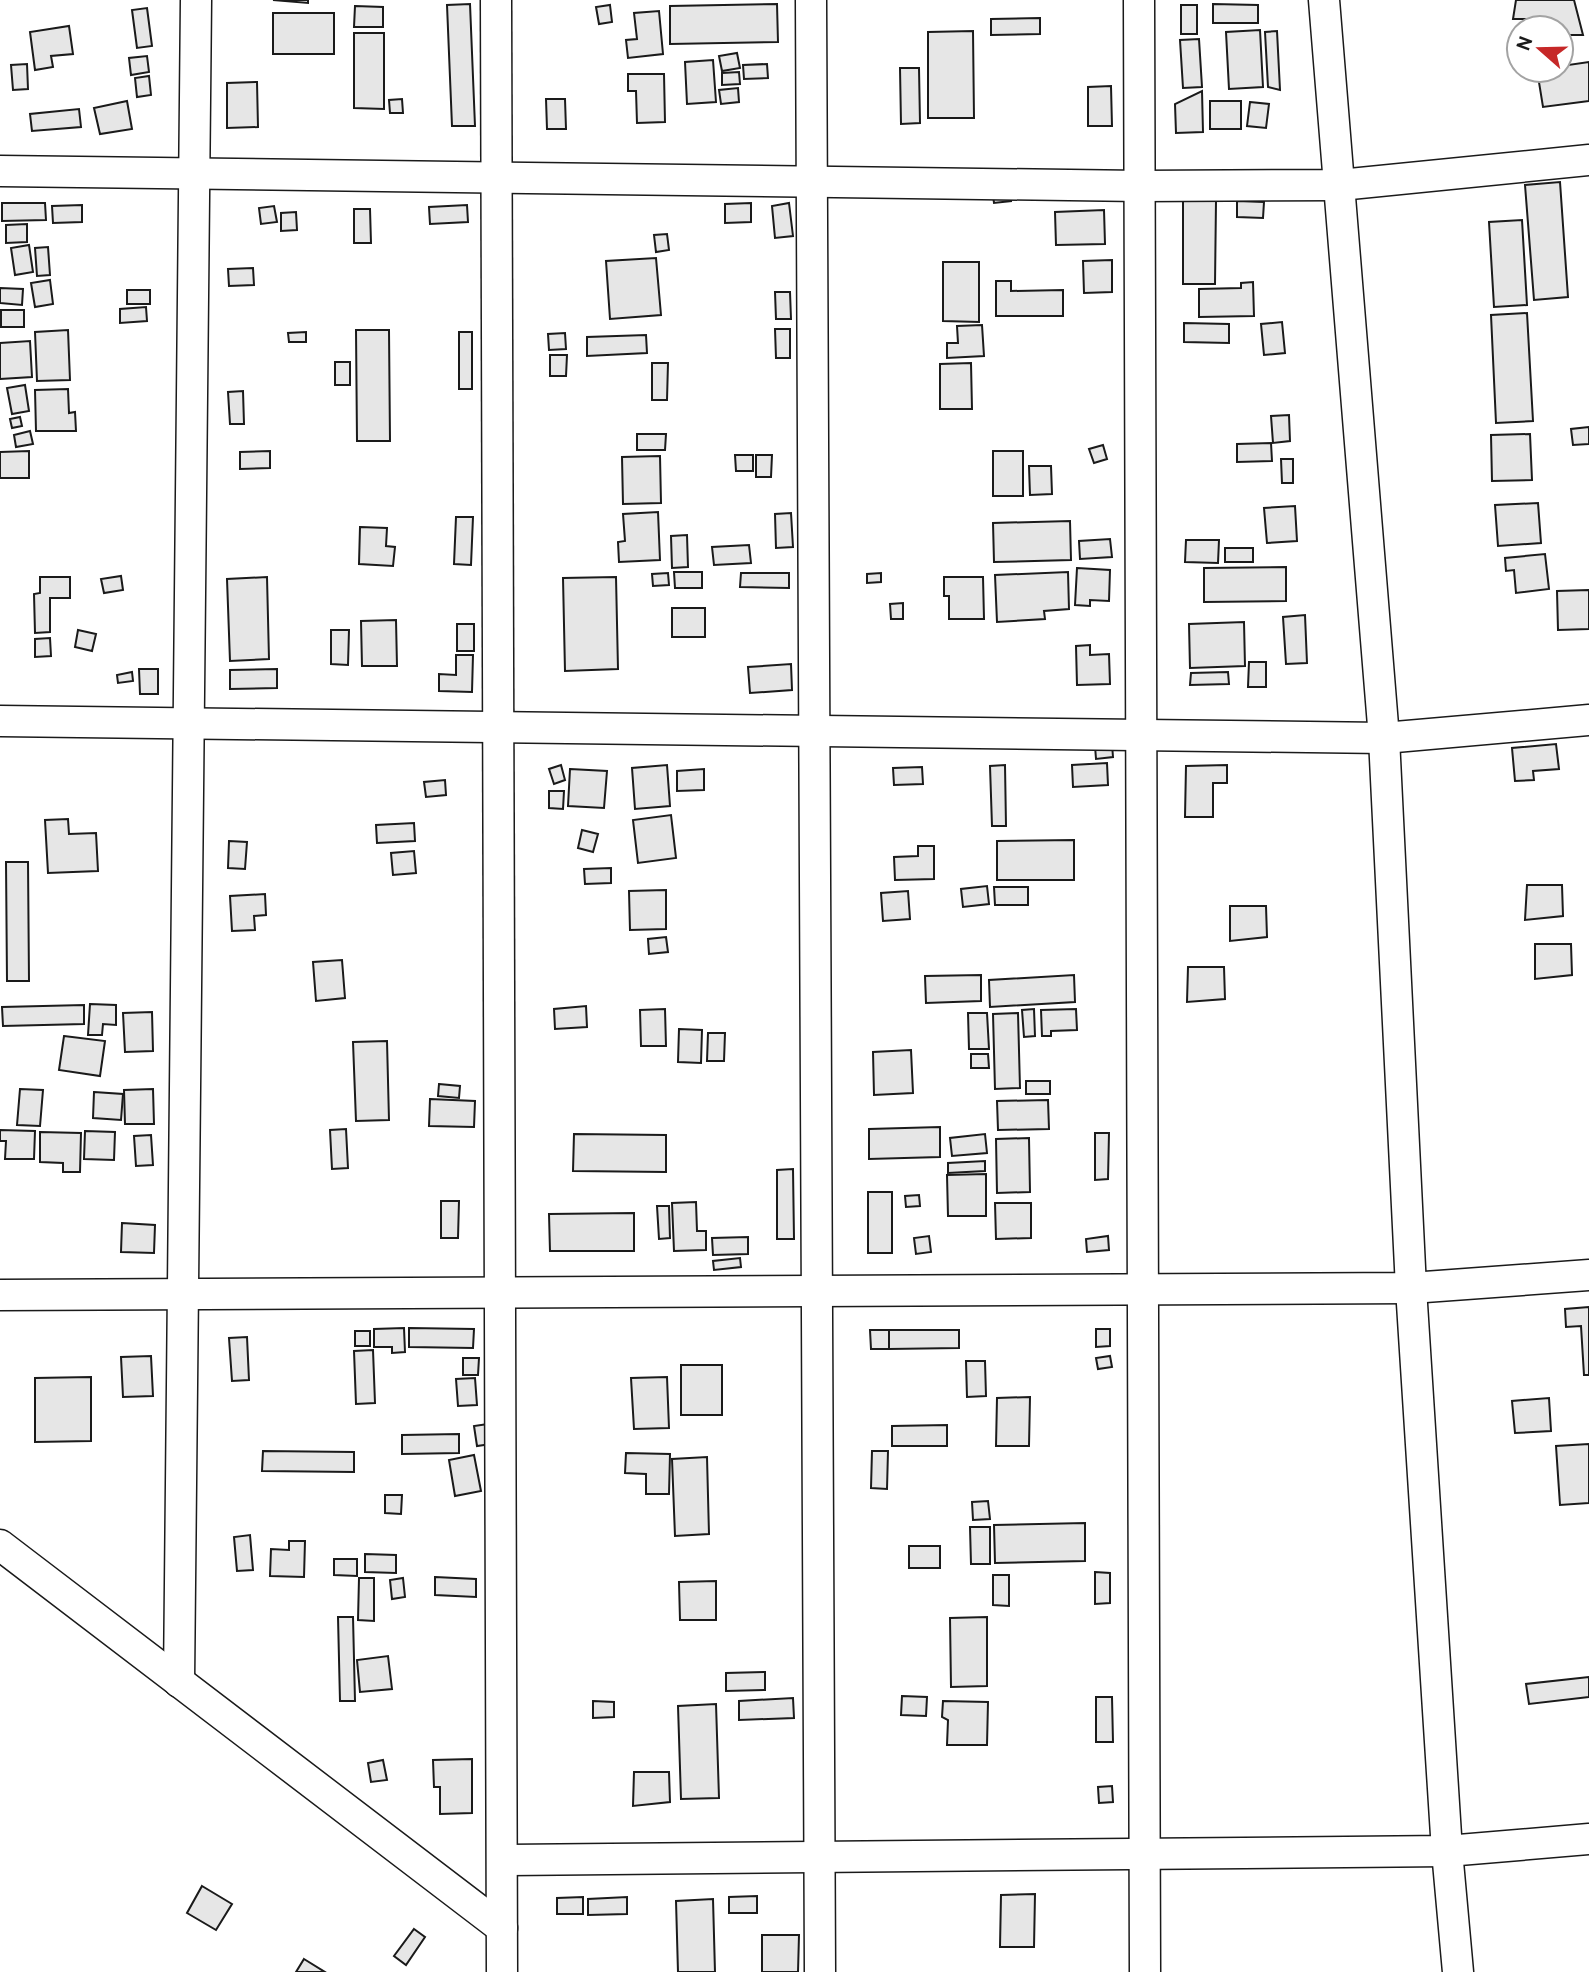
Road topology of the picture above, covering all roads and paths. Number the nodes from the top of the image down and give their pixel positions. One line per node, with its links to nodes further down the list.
1 (196, 0): 8 (street)
2 (496, 0): 9 (street)
3 (811, 0): 10 (street)
4 (1139, 0): 12 (street)
5 (1324, 0): 11 (street)
6 (1589, 160): 11 (street)
7 (0, 171): 8 (street)
8 (194, 173): 9 (street); 15 (street)
9 (496, 177): 10 (street); 16 (street)
10 (812, 181): 12 (street); 17 (street)
11 (1340, 185): 12 (street); 19 (street)
12 (1140, 186): 18 (street)
13 (1589, 720): 19 (street)
14 (0, 721): 15 (street)
15 (188, 723): 16 (street); 25 (street)
16 (498, 727): 17 (street); 24 (street)
17 (814, 731): 18 (street); 23 (street)
18 (1141, 735): 19 (street); 22 (street)
19 (1384, 738): 21 (street)
20 (1589, 1275): 21 (street)
21 (1411, 1288): 22 (street); 30 (street)
22 (1143, 1289): 23 (street); 31 (street)
23 (817, 1291): 24 (street); 32 (street)
24 (500, 1293): 25 (street); 33 (street)
25 (183, 1294): 26 (street); 28 (street)
26 (0, 1295)
27 (0, 1545): 28 (street)
28 (179, 1682): 34 (street)
29 (1589, 1839): 30 (street)
30 (1447, 1851): 31 (street); 38 (street)
31 (1144, 1853): 32 (street); 37 (street)
32 (820, 1857): 33 (street); 36 (street)
33 (503, 1860): 34 (street)
34 (502, 1928): 35 (street)
35 (502, 1972)
36 (820, 1972)
37 (1145, 1972)
38 (1458, 1972)

